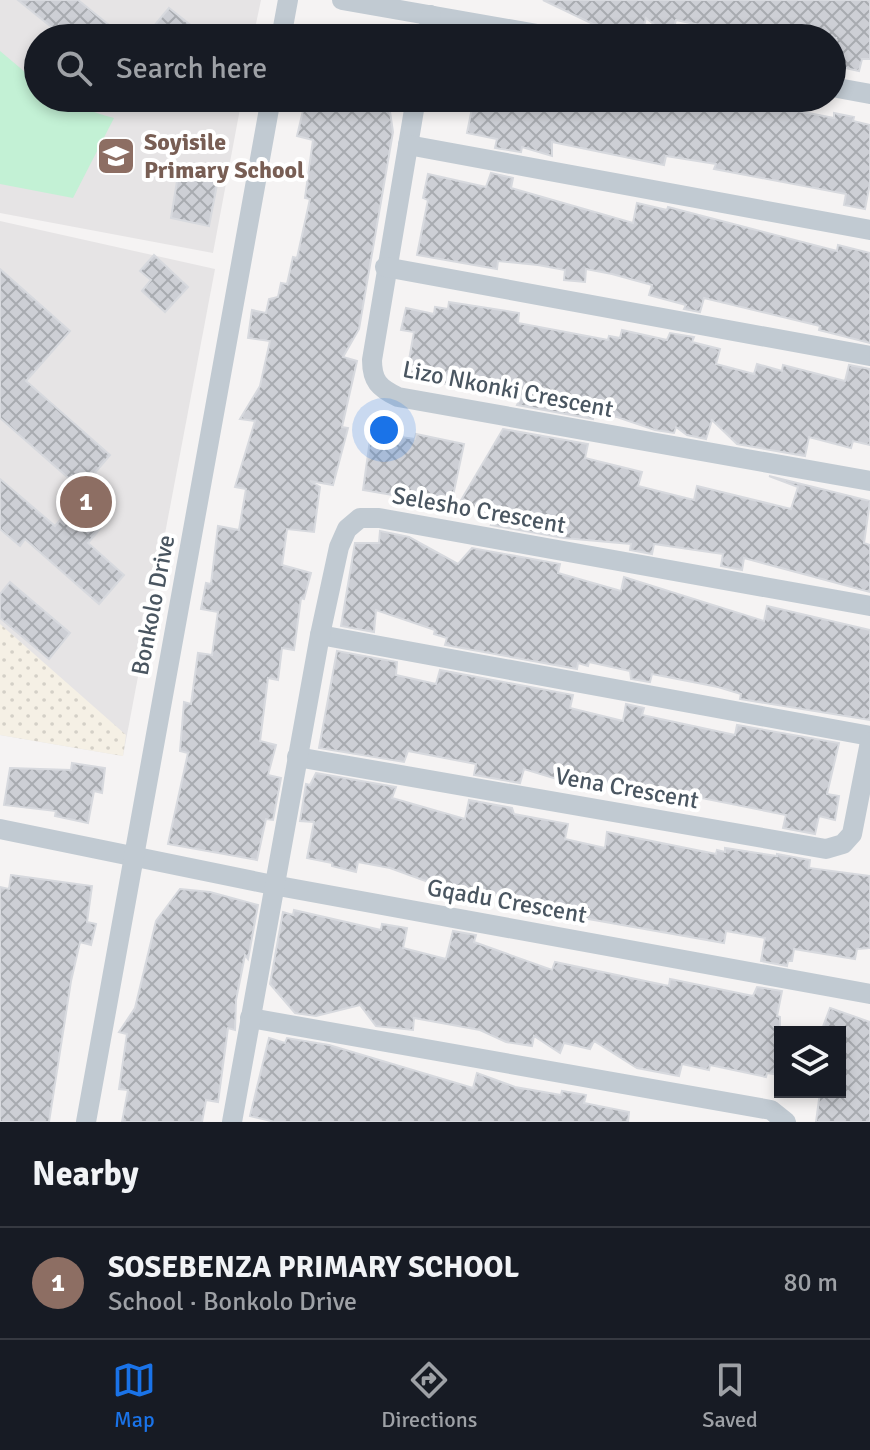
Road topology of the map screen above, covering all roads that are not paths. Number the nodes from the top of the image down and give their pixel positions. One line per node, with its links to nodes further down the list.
1 (288, 0): 4 (street)
2 (342, 0): 3 (street)
3 (431, 15): 5 (street); 6 (street)
4 (284, 24)
5 (429, 24)
6 (481, 24)
7 (846, 90): 8 (street)
8 (870, 94)
9 (268, 112): 22 (street, Bonkolo Drive)
10 (414, 112): 11 (street, Lizo Nkonki Crescent)
11 (408, 145): 12 (street); 13 (street, Lizo Nkonki Crescent)
12 (870, 230)
13 (385, 267): 14 (street); 15 (street, Lizo Nkonki Crescent)
14 (870, 356)
15 (870, 481)
16 (870, 606): 17 (street, Selesho Crescent)
17 (320, 635): 18 (street); 20 (street, Selesho Crescent)
18 (870, 736)
19 (870, 742): 20 (street, Vena Crescent)
20 (297, 757): 23 (street, Selesho Crescent)
21 (0, 829): 22 (street, Gqadu Crescent)
22 (135, 859): 23 (street, Gqadu Crescent); 26 (street, Bonkolo Drive)
23 (273, 885): 24 (street, Gqadu Crescent); 25 (street, Selesho Crescent)
24 (870, 994)
25 (250, 1018): 27 (street, Selesho Crescent); 28 (street)
26 (86, 1122)
27 (232, 1122)
28 (786, 1122)

